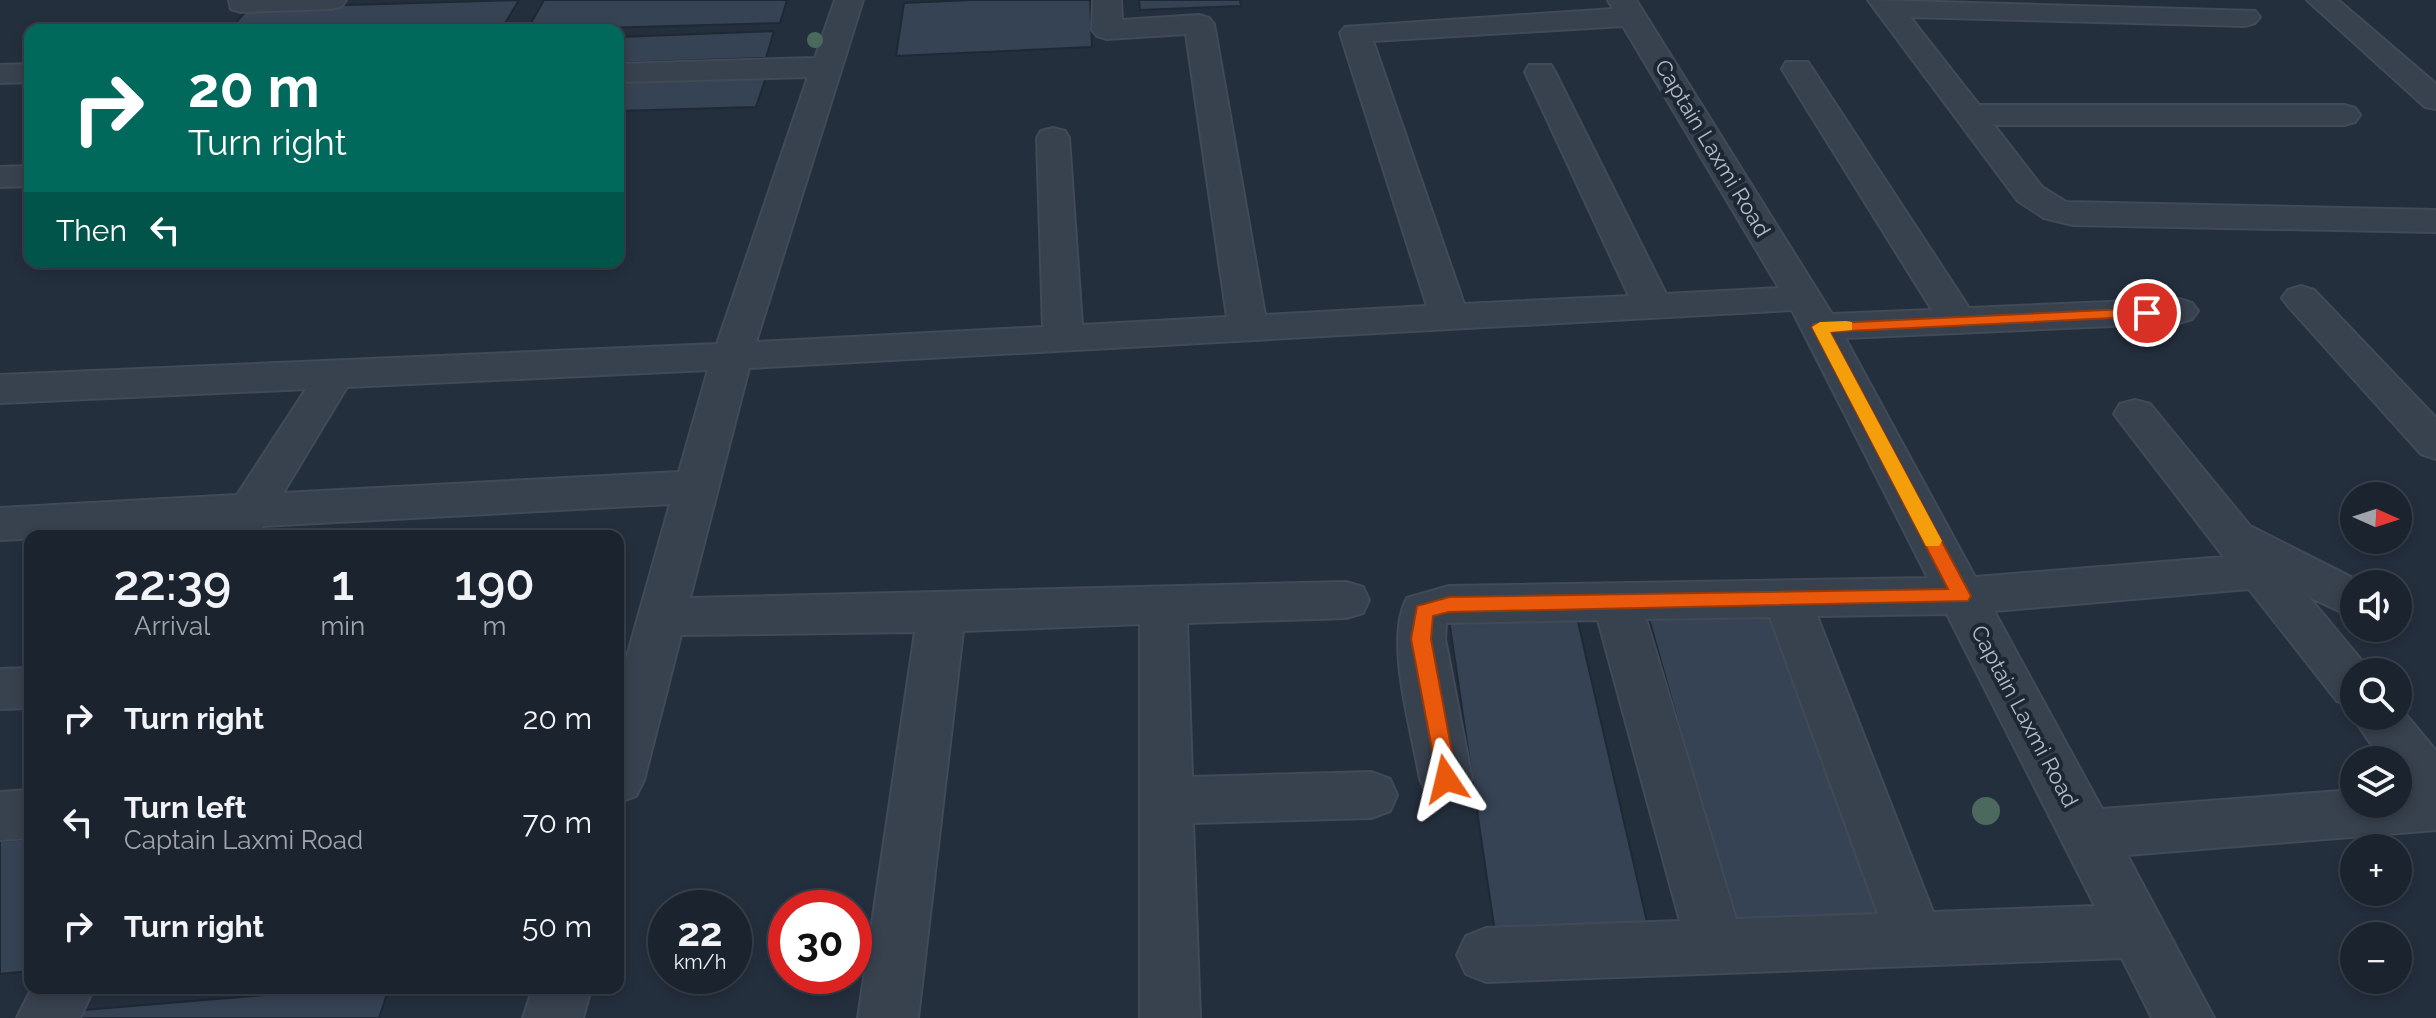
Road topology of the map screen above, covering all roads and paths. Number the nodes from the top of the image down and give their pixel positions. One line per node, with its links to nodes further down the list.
1 (332, 0): 5 (street)
2 (849, 0): 9 (street)
3 (1107, 0): 28 (street)
4 (2321, 0): 15 (street)
5 (241, 3)
6 (1885, 4): 8 (street); 16 (street)
7 (1627, 9): 25 (street, Captain Laxmi Road); 26 (street)
8 (2245, 17)
9 (828, 67): 13 (street); 30 (street)
10 (1797, 69): 27 (street)
11 (1540, 72): 23 (street)
12 (24, 73): 14 (street)
13 (624, 73)
14 (0, 74)
15 (2436, 100)
16 (1970, 115): 17 (street); 21 (street)
17 (2344, 115)
18 (1053, 138): 29 (street)
19 (24, 176): 20 (street)
20 (0, 177)
21 (2436, 221)
22 (2301, 298): 34 (street)
23 (1653, 306): 25 (street); 26 (street)
24 (2179, 311): 27 (street)
25 (1812, 313): 27 (street); 41 (street, Captain Laxmi Road)
26 (1450, 318): 28 (street)
27 (1958, 321)
28 (1248, 329): 29 (street)
29 (1063, 338): 30 (street)
30 (732, 356): 31 (street); 35 (street)
31 (335, 374): 32 (street); 36 (street)
32 (0, 389)
33 (2135, 414): 38 (street)
34 (2436, 444)
35 (697, 487): 36 (street); 47 (street)
36 (242, 523): 37 (street)
37 (0, 524)
38 (2231, 534): 39 (street); 40 (street)
39 (2261, 571): 41 (street); 48 (street)
40 (2340, 592)
41 (1961, 596): 42 (street); 60 (street, Captain Laxmi Road)
42 (1787, 599): 44 (street); 62 (street)
43 (1346, 600): 45 (street)
44 (1617, 602): 53 (street); 63 (street)
45 (1163, 605): 46 (street); 56 (street)
46 (941, 613): 47 (street); 69 (street)
47 (644, 645): 52 (street)
48 (2340, 670)
49 (24, 688): 50 (street)
50 (0, 689)
51 (2388, 730): 54 (street)
52 (624, 746)
53 (1446, 779)
54 (2436, 790)
55 (1371, 795): 56 (street)
56 (1166, 801): 70 (street)
57 (2436, 807): 60 (street)
58 (24, 814): 59 (street)
59 (0, 816)
60 (2088, 834): 61 (street, Captain Laxmi Road)
61 (2138, 931): 62 (street); 71 (street, Captain Laxmi Road)
62 (1916, 940): 63 (street)
63 (1716, 947): 64 (street)
64 (1486, 955)
65 (61, 994): 67 (street)
66 (560, 994): 68 (street)
67 (47, 1018)
68 (553, 1018)
69 (888, 1018)
70 (1170, 1018)
71 (2184, 1018)

